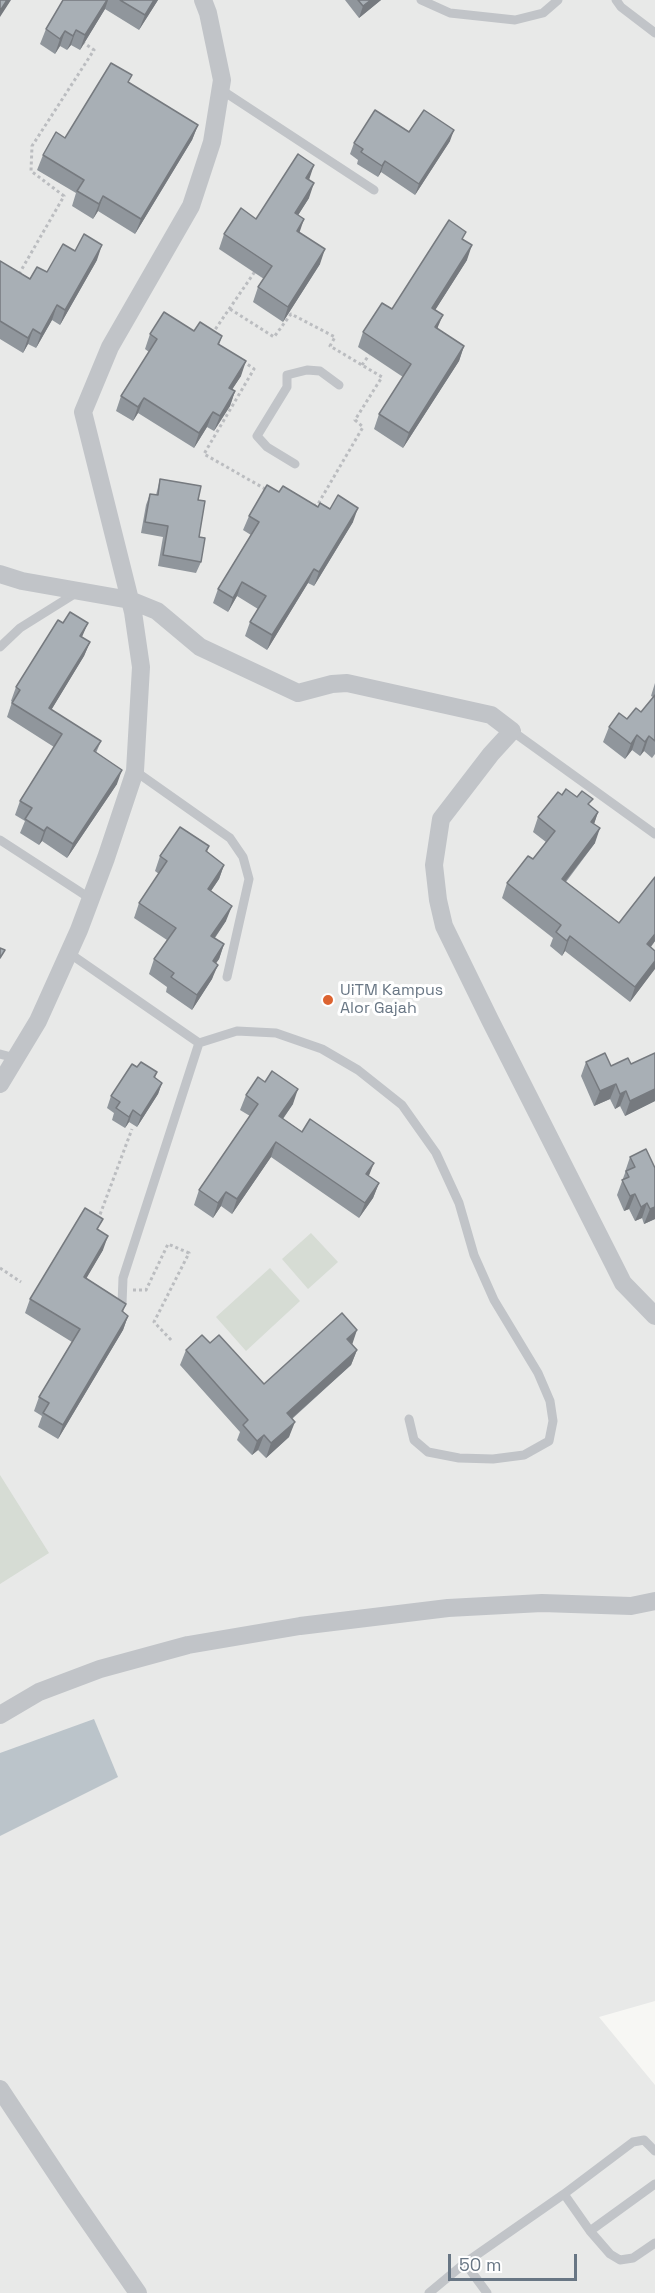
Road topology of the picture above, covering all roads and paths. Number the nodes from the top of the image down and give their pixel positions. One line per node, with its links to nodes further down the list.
1 (204, 0): 7 (street)
2 (421, 0): 3 (lane)
3 (558, 0)
4 (616, 0): 5 (lane)
5 (655, 33)
6 (84, 43): 10 (path)
7 (220, 89): 8 (lane); 18 (street)
8 (374, 190)
9 (260, 264): 11 (path)
10 (17, 277)
11 (210, 338)
12 (369, 355): 13 (path)
13 (362, 365)
14 (339, 385): 15 (lane)
15 (295, 464)
16 (0, 574): 17 (street)
17 (79, 591): 18 (street); 19 (lane)
18 (130, 600): 20 (street); 21 (street)
19 (0, 647)
20 (512, 731): 22 (lane); 36 (street)
21 (135, 771): 24 (street); 26 (lane)
22 (655, 834)
23 (0, 840): 24 (lane)
24 (91, 899): 25 (street)
25 (69, 953): 27 (lane); 28 (street)
26 (227, 977)
27 (199, 1043): 34 (lane); 38 (lane)
28 (8, 1056): 29 (street)
29 (0, 1083)
30 (132, 1129): 31 (path)
31 (98, 1220)
32 (0, 1269): 33 (path)
33 (21, 1282)
34 (122, 1290): 35 (lane); 37 (path)
35 (122, 1304)
36 (655, 1316)
37 (173, 1342)
38 (409, 1419)
39 (655, 1601): 40 (street)
40 (0, 1715)
41 (0, 2089): 48 (street)
42 (655, 2151): 44 (lane)
43 (655, 2184): 45 (lane)
44 (564, 2194): 45 (lane); 47 (lane)
45 (590, 2231): 46 (lane)
46 (655, 2243)
47 (465, 2263): 49 (lane); 50 (lane)
48 (138, 2293)
49 (429, 2293)
50 (487, 2293)

